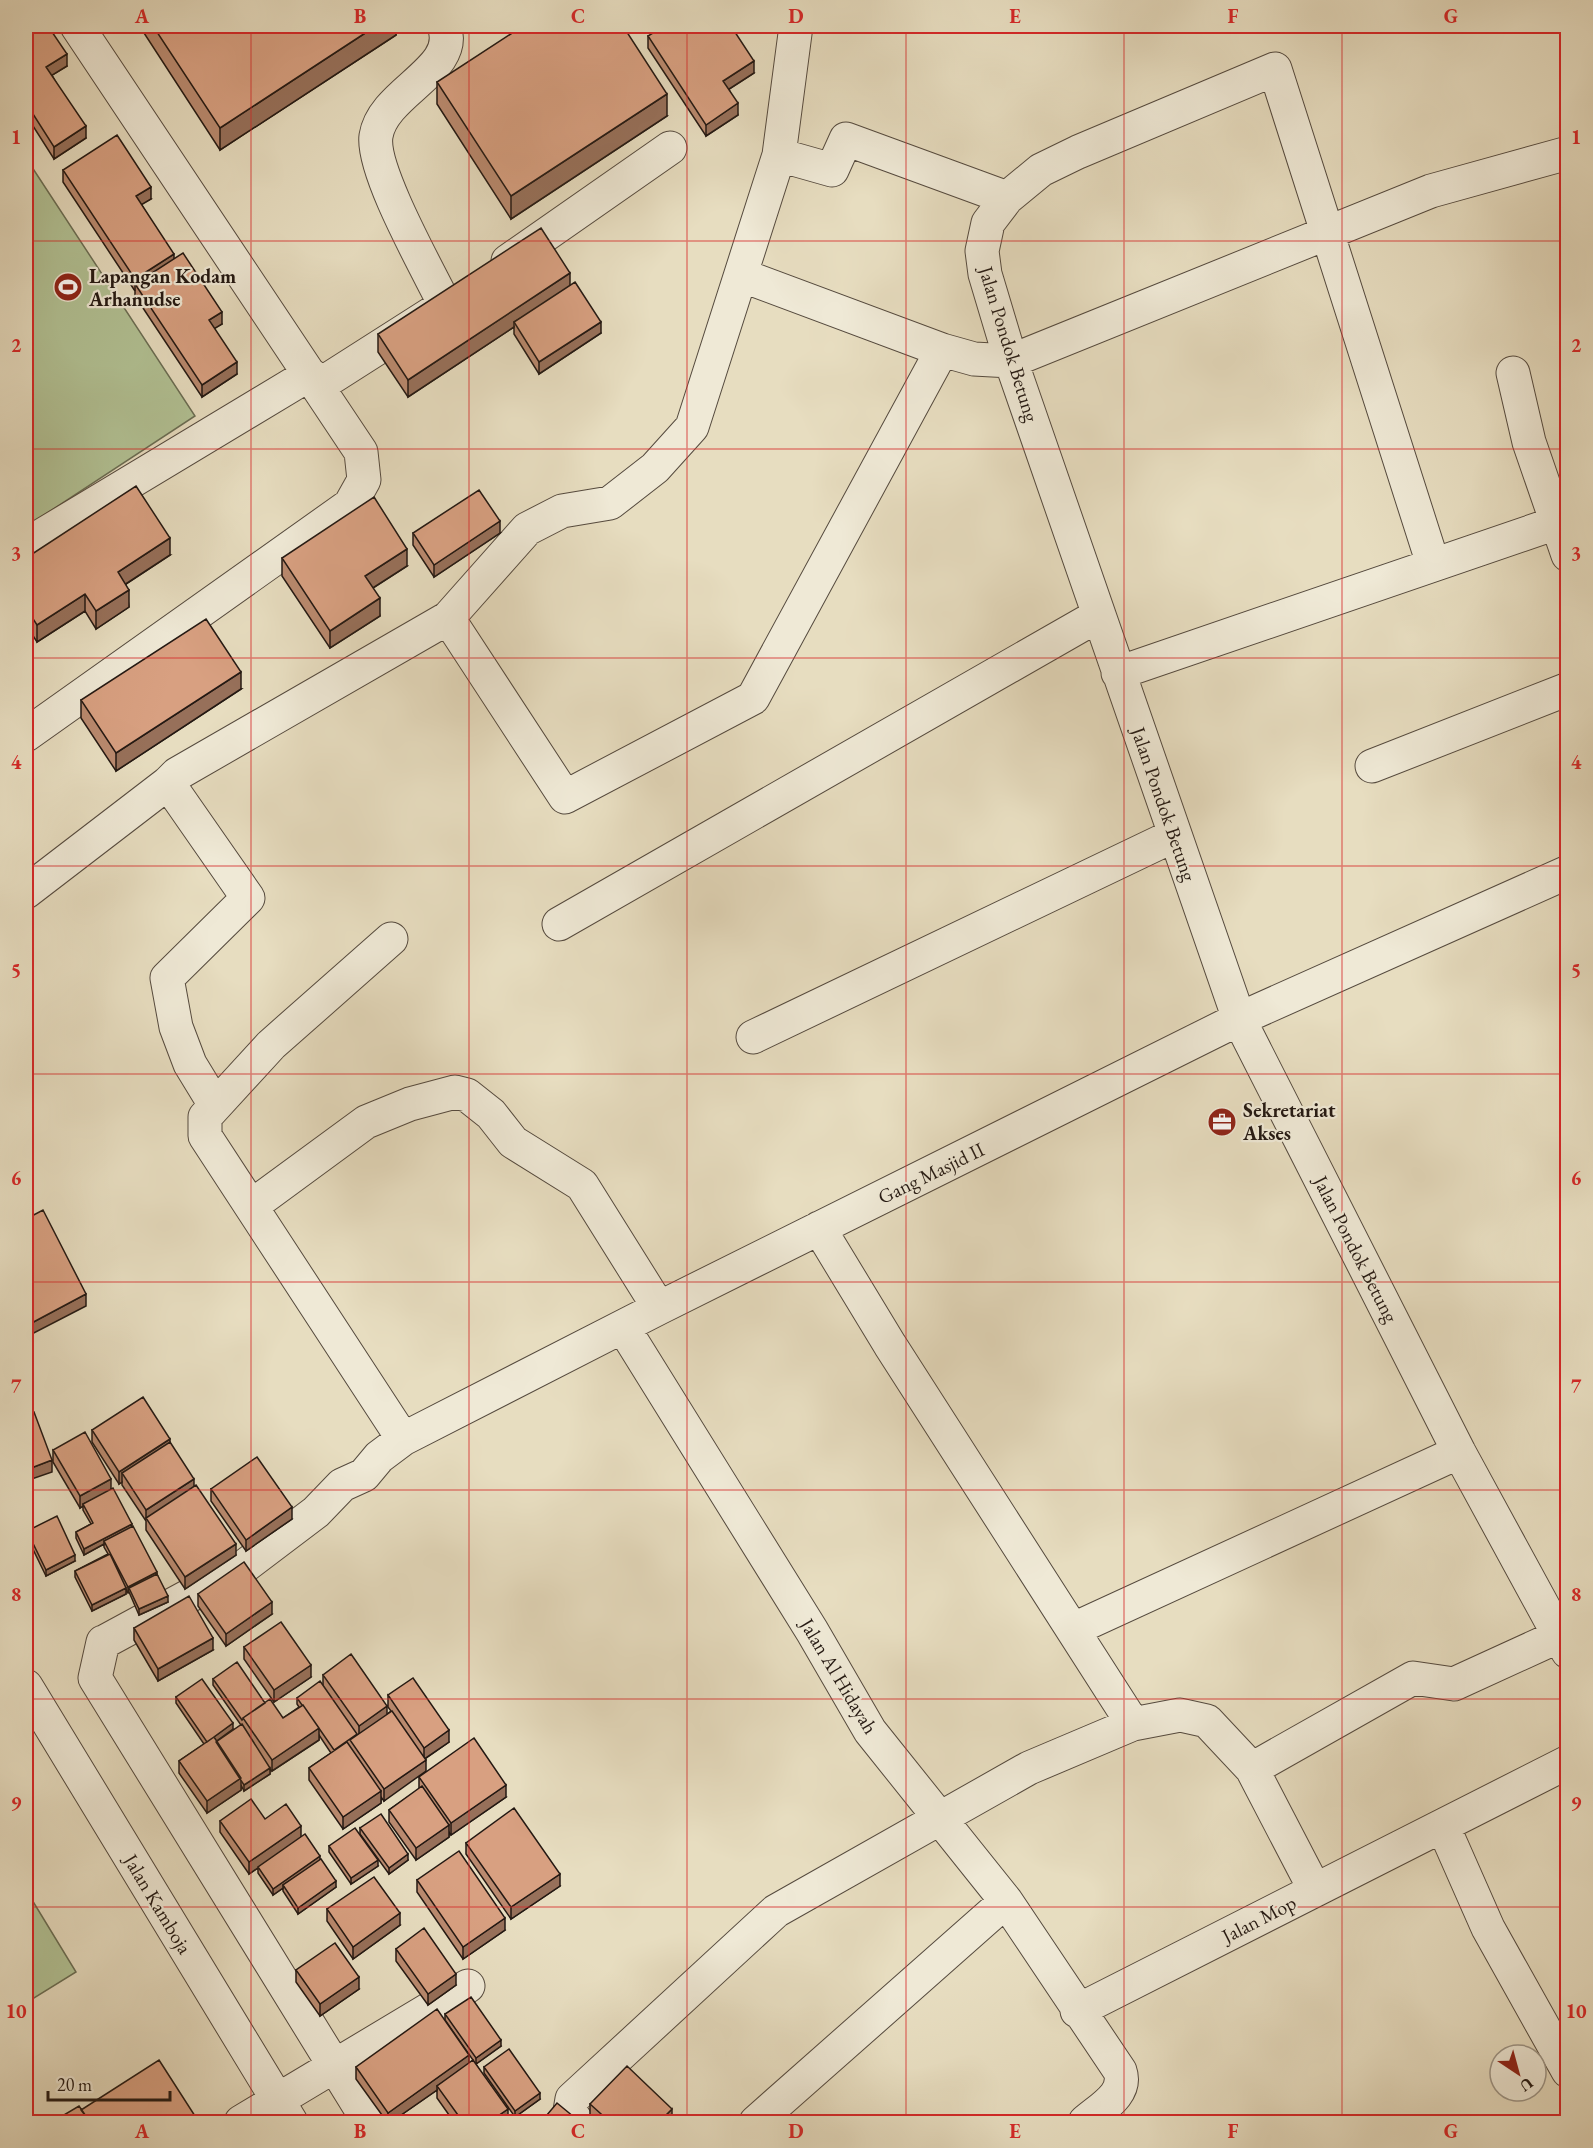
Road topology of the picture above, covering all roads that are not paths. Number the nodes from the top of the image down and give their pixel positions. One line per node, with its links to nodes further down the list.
1 (444, 26): 10 (street)
2 (796, 26): 6 (street)
3 (86, 29): 14 (street)
4 (670, 148): 10 (street)
5 (1568, 153): 8 (street)
6 (779, 155): 7 (street); 9 (street)
7 (1007, 198): 8 (street, Jalan Pondok Betung); 12 (street, Jalan Pondok Betung)
8 (1328, 232): 12 (street); 18 (street)
9 (741, 275): 11 (street); 20 (street)
10 (445, 305): 14 (street)
11 (942, 351): 12 (street); 20 (street)
12 (1011, 361): 19 (street, Jalan Pondok Betung)
13 (1513, 373): 15 (street)
14 (314, 380): 16 (street); 23 (street)
15 (1561, 521): 17 (street); 18 (street)
16 (26, 545)
17 (1568, 555)
18 (1433, 564): 21 (street)
19 (1098, 615): 21 (street, Jalan Pondok Betung); 29 (street)
20 (448, 618): 25 (street)
21 (1118, 673): 26 (street, Jalan Pondok Betung)
22 (1568, 689): 24 (street)
23 (26, 735)
24 (1372, 766)
25 (168, 783): 28 (street); 33 (street)
26 (1174, 835): 31 (street, Jalan Pondok Betung); 32 (street)
27 (1568, 872): 31 (street, Gang Masjid II)
28 (26, 892)
29 (559, 924)
30 (391, 939): 33 (street)
31 (1239, 1019): 35 (street, Gang Masjid II); 39 (street, Jalan Pondok Betung)
32 (753, 1037)
33 (215, 1105): 34 (street)
34 (253, 1205): 36 (street); 38 (street)
35 (819, 1228): 36 (street, Gang Masjid II); 40 (street)
36 (659, 1308): 37 (street, Gang Masjid II)
37 (623, 1327): 38 (street, Gang Masjid II); 46 (street, Jalan Al Hidayah)
38 (404, 1439): 52 (street, Gang Masjid II)
39 (1459, 1452): 40 (street); 41 (street, Jalan Pondok Betung)
40 (1074, 1629): 43 (street)
41 (1563, 1644): 45 (street)
42 (26, 1686): 54 (street, Jalan Kamboja)
43 (1133, 1724): 45 (street); 46 (street)
44 (1568, 1762): 47 (street, Jalan Mop)
45 (1252, 1769): 48 (street)
46 (940, 1817): 49 (street, Jalan Al Hidayah); 57 (street)
47 (1443, 1826): 48 (street, Jalan Mop); 53 (street)
48 (1315, 1890): 51 (street, Jalan Mop)
49 (1006, 1901): 51 (street, Jalan Al Hidayah); 58 (street)
50 (468, 1986): 52 (street)
51 (1077, 2011): 59 (street)
52 (334, 2067): 54 (street); 56 (street)
53 (1568, 2071)
54 (284, 2111): 55 (street)
55 (241, 2122)
56 (369, 2122)
57 (577, 2122)
58 (756, 2122)
59 (1085, 2122)

